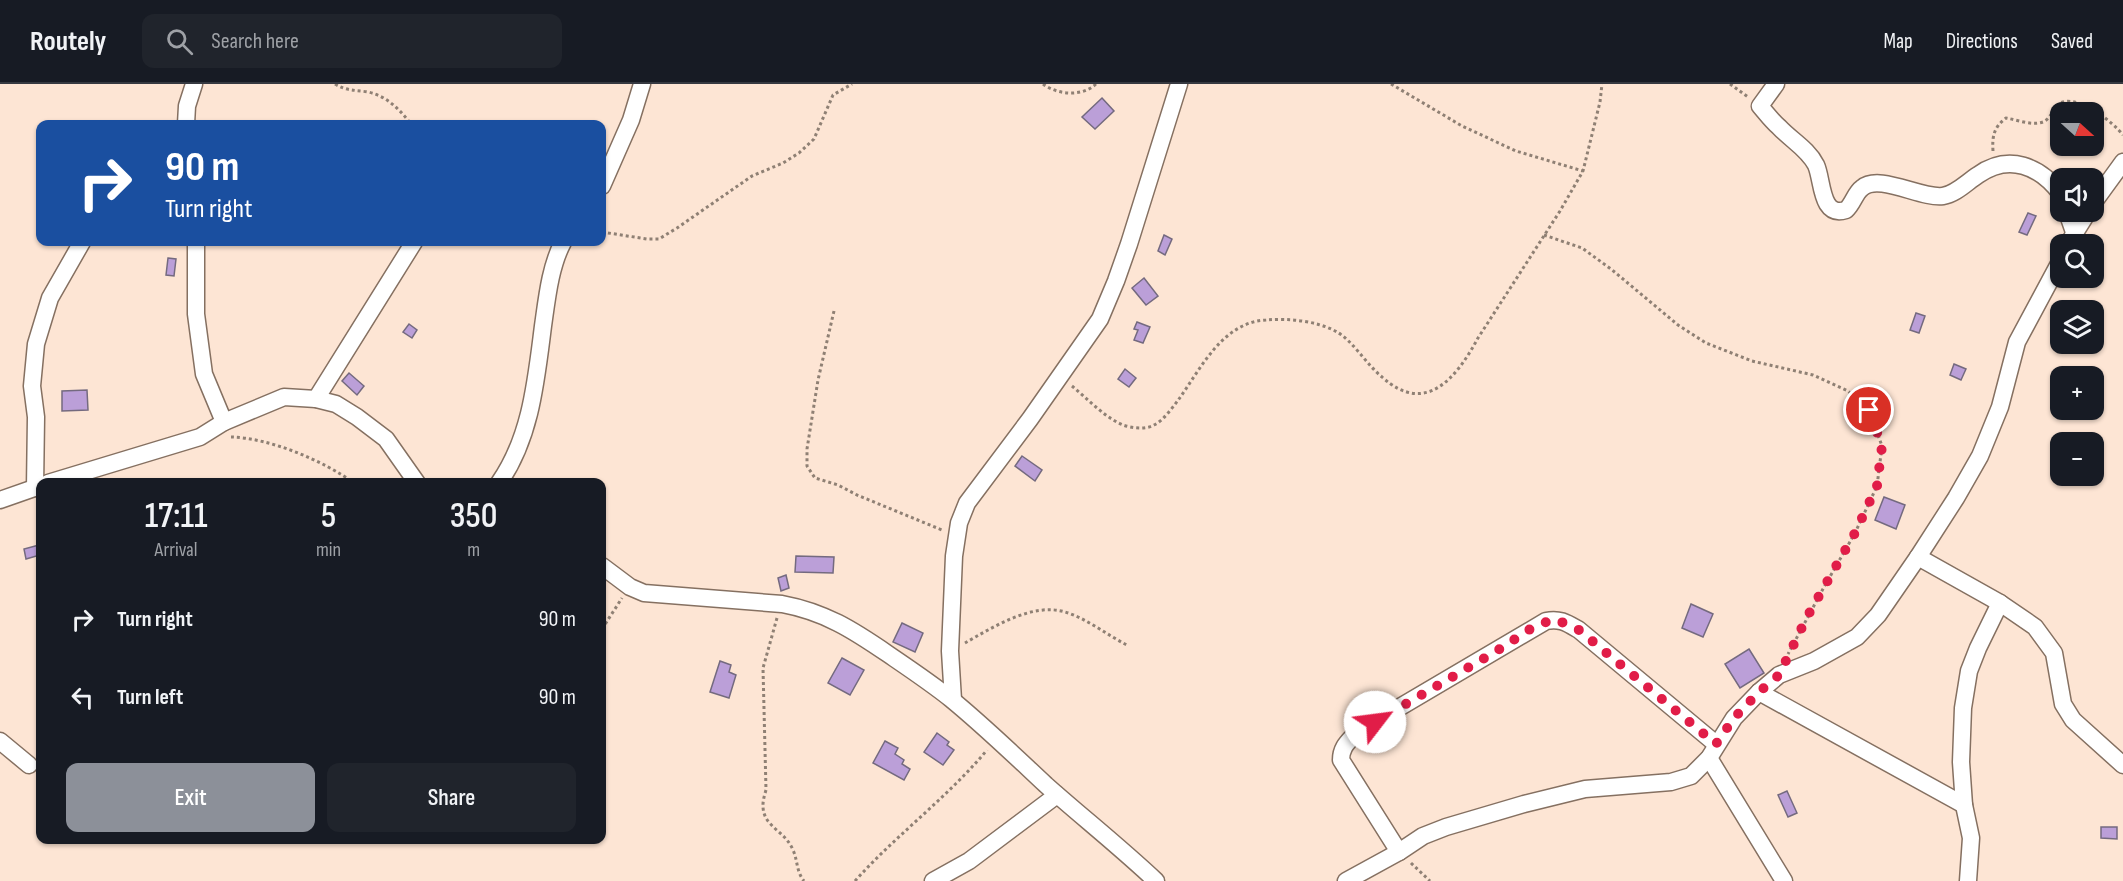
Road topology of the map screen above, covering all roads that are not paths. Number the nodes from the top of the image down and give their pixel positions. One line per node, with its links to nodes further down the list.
1 (194, 84): 5 (street)
2 (642, 84): 7 (street)
3 (1179, 84): 27 (street)
4 (1776, 84): 8 (street)
5 (186, 120)
6 (2123, 162): 9 (street)
7 (606, 177)
8 (2050, 179)
9 (2104, 188)
10 (80, 246): 17 (street)
11 (196, 246): 16 (street)
12 (412, 246): 15 (street)
13 (562, 246): 20 (street)
14 (2050, 280): 23 (street)
15 (316, 399): 16 (street); 19 (street)
16 (224, 422): 18 (street)
17 (40, 478)
18 (64, 478)
19 (413, 478)
20 (503, 478)
21 (36, 487): 22 (street)
22 (0, 500)
23 (1918, 557): 25 (street); 26 (street)
24 (606, 569): 27 (street)
25 (2000, 603): 31 (street); 33 (street)
26 (1759, 692): 29 (street); 33 (street)
27 (953, 700): 32 (street)
28 (0, 741): 30 (street)
29 (1713, 751): 34 (street); 34 (street); 38 (street)
30 (29, 765)
31 (2123, 765)
32 (1057, 795): 35 (street); 36 (street)
33 (1965, 805): 39 (street)
34 (1399, 852): 37 (street)
35 (933, 881)
36 (1156, 881)
37 (1346, 881)
38 (1784, 881)
39 (1968, 881)

